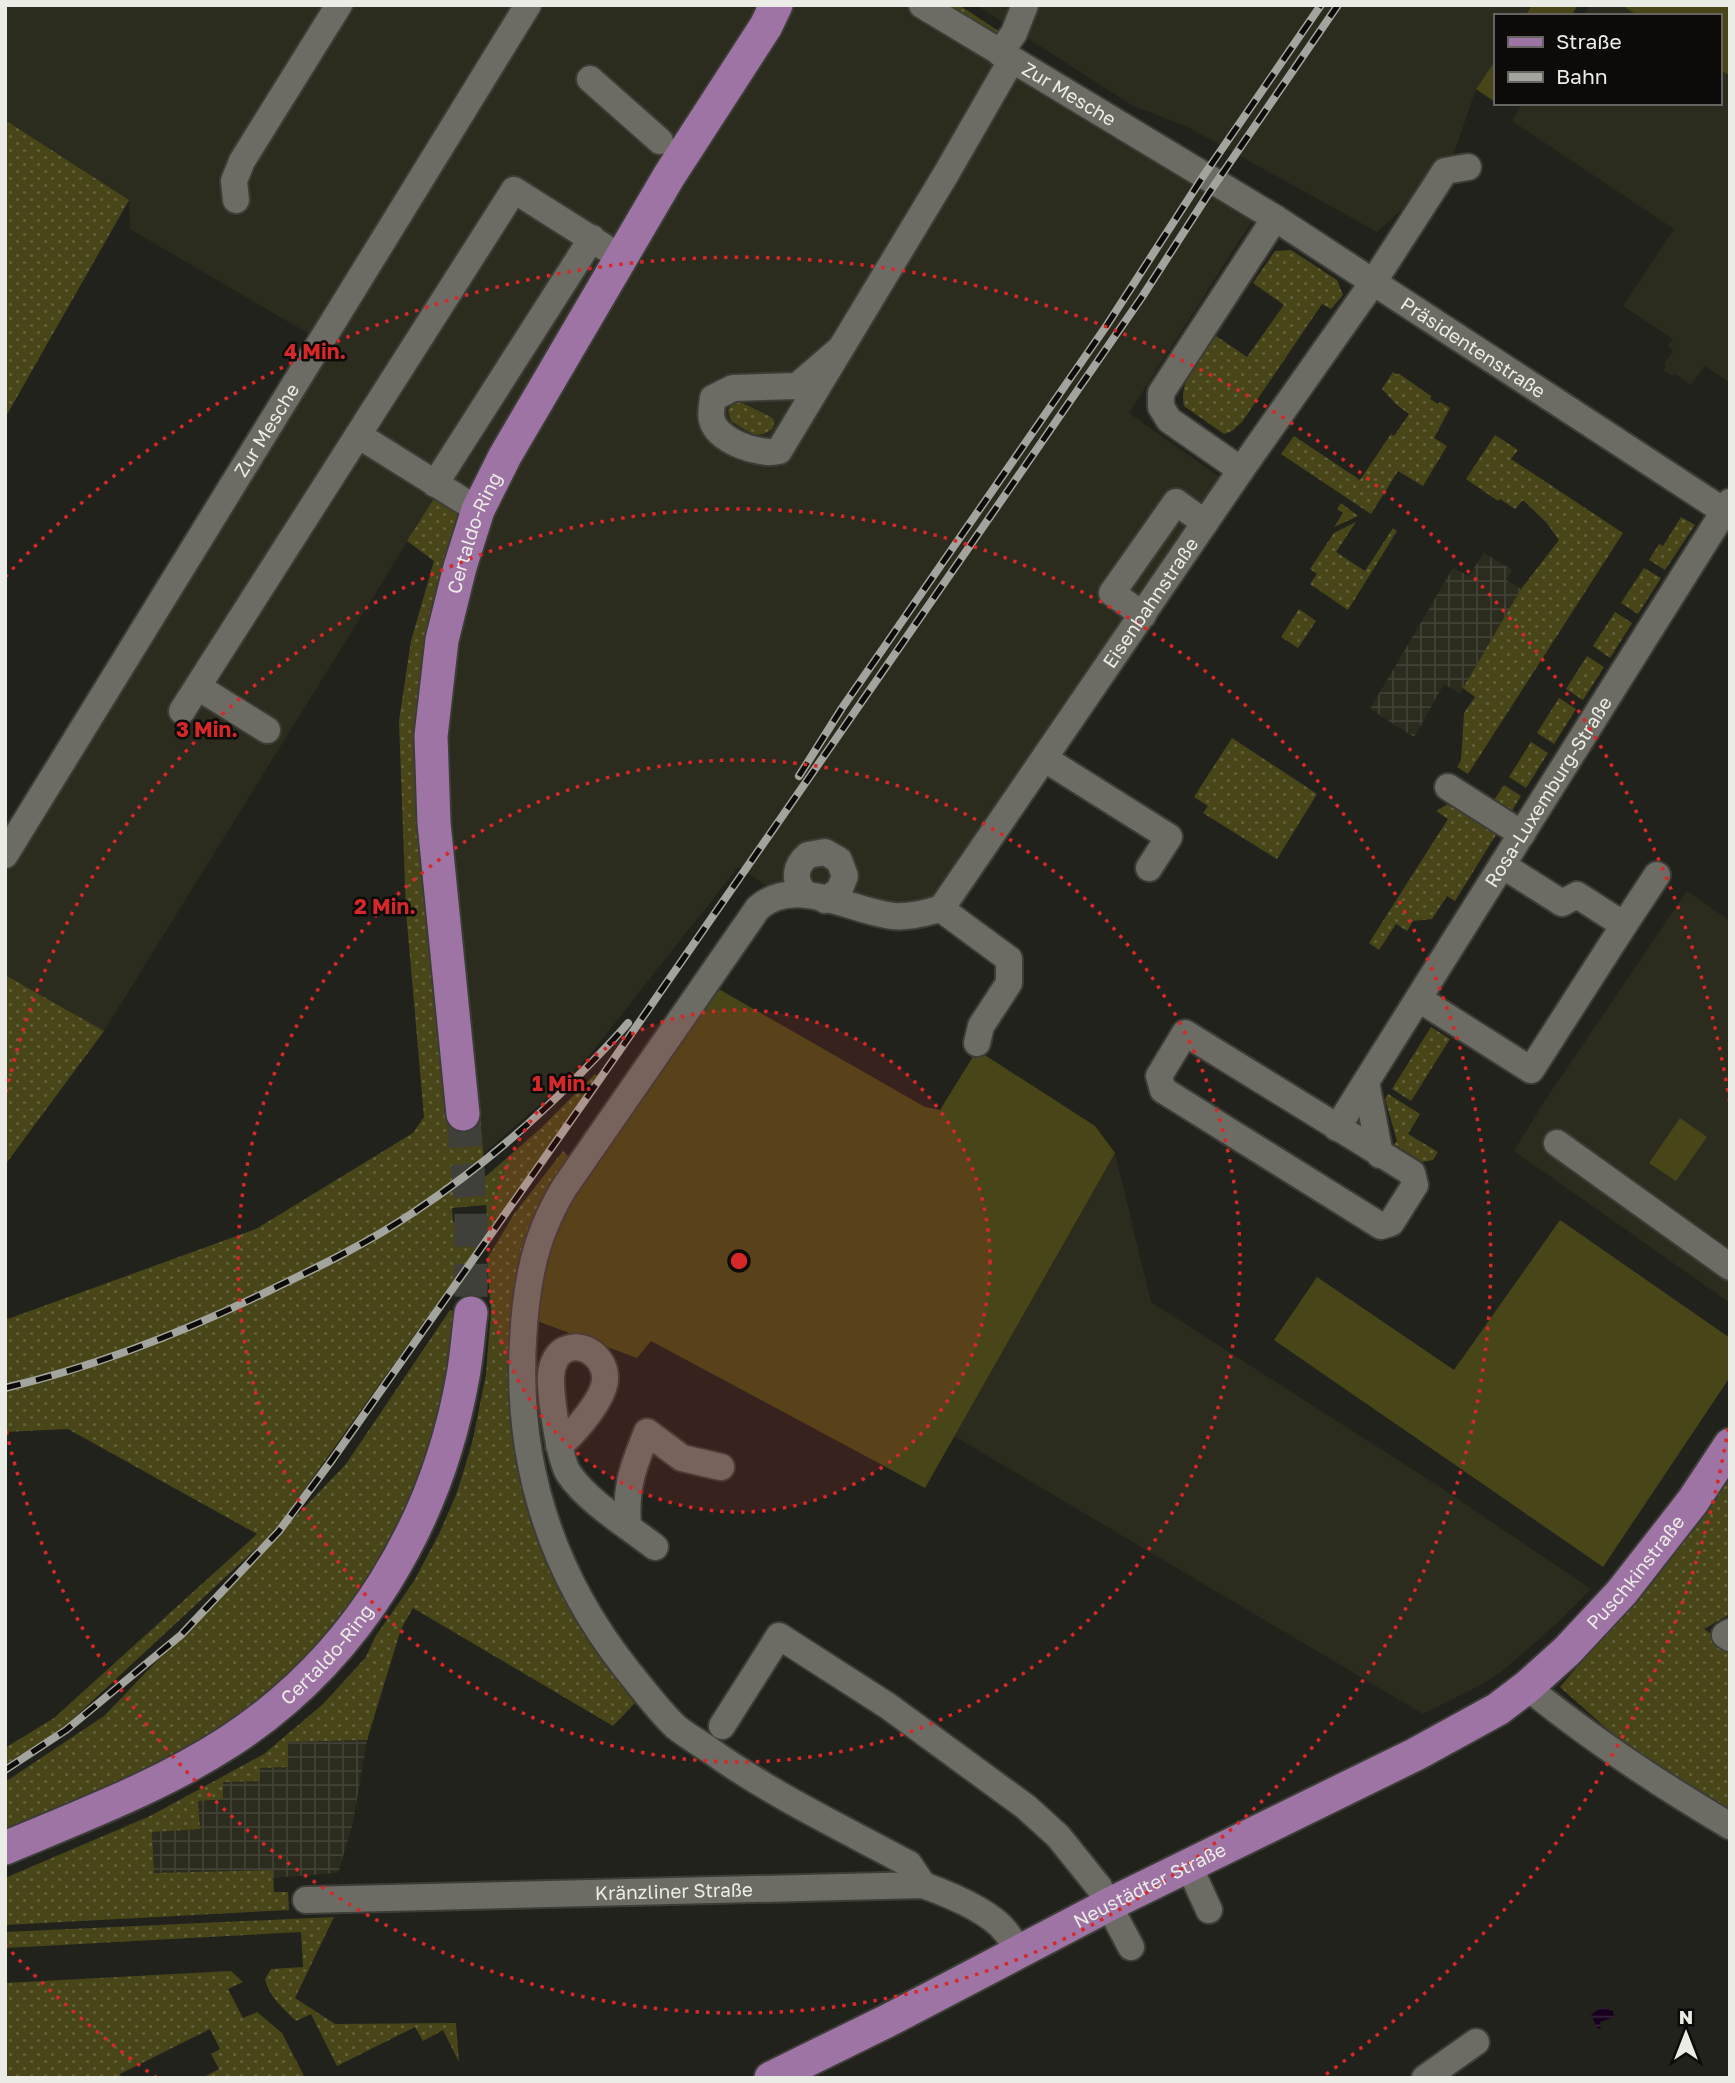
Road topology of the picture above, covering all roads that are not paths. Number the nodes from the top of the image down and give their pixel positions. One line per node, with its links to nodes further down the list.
1 (339, 5): 11 (street)
2 (528, 5): 30 (street, Zur Mesche)
3 (922, 5): 6 (street, Zur Mesche)
4 (1025, 5): 6 (street)
5 (777, 12): 14 (main road, Certaldo-Ring)
6 (1005, 57): 10 (street, Zur Mesche); 16 (street)
7 (590, 79): 8 (street)
8 (660, 141)
9 (1468, 167): 15 (street, Eisenbahnstraße)
10 (1217, 182): 12 (street, Präsidentenstraße)
11 (236, 200)
12 (1275, 218): 15 (street, Präsidentenstraße); 18 (street)
13 (592, 238): 14 (street); 17 (street); 19 (street)
14 (620, 257): 20 (main road, Certaldo-Ring)
15 (1374, 281): 18 (street, Eisenbahnstraße); 21 (street, Präsidentenstraße)
16 (841, 348): 16 (street)
17 (358, 435): 19 (street); 24 (street)
18 (1241, 470): 22 (street, Eisenbahnstraße)
19 (435, 484): 20 (street)
20 (478, 510): 39 (main road, Certaldo-Ring)
21 (1728, 510): 29 (street, Rosa-Luxemburg-Straße)
22 (1205, 523): 23 (street, Eisenbahnstraße); 23 (street)
23 (1143, 615): 27 (street, Eisenbahnstraße)
24 (198, 687): 25 (street); 26 (street)
25 (182, 711)
26 (267, 730)
27 (1045, 759): 32 (street); 34 (street, Eisenbahnstraße)
28 (1448, 787): 29 (street)
29 (1522, 834): 31 (street, Rosa-Luxemburg-Straße)
30 (5, 855)
31 (1502, 865): 35 (street); 36 (street, Rosa-Luxemburg-Straße)
32 (1149, 868)
33 (1657, 875): 35 (street)
34 (941, 909): 37 (street); 55 (street)
35 (1624, 925): 36 (street)
36 (1419, 999): 38 (street, Rosa-Luxemburg-Straße)
37 (977, 1043)
38 (1366, 1082): 40 (street, Rosa-Luxemburg-Straße); 42 (street)
39 (463, 1114)
40 (1337, 1128): 42 (street); 42 (street)
41 (1557, 1143): 43 (street)
42 (1380, 1155)
43 (1730, 1267)
44 (471, 1313): 53 (main road, Certaldo-Ring)
45 (1730, 1445): 50 (main road, Puschkinstraße)
46 (559, 1446): 48 (street)
47 (720, 1467): 48 (street)
48 (628, 1525): 49 (street)
49 (655, 1547)
50 (1527, 1687): 52 (street); 54 (main road, Neustädter Straße)
51 (722, 1726): 57 (street)
52 (1730, 1825)
53 (5, 1848)
54 (1189, 1866): 57 (main road, Neustädter Straße); 58 (street)
55 (923, 1885): 56 (street, Kränzliner Straße); 60 (street, Kränzliner Straße)
56 (306, 1900)
57 (1110, 1904): 59 (street); 60 (main road, Neustädter Straße)
58 (1209, 1910)
59 (1132, 1947)
60 (1018, 1952): 62 (main road, Neustädter Straße)
61 (1476, 2042): 63 (street)
62 (779, 2076)
63 (1425, 2078)

